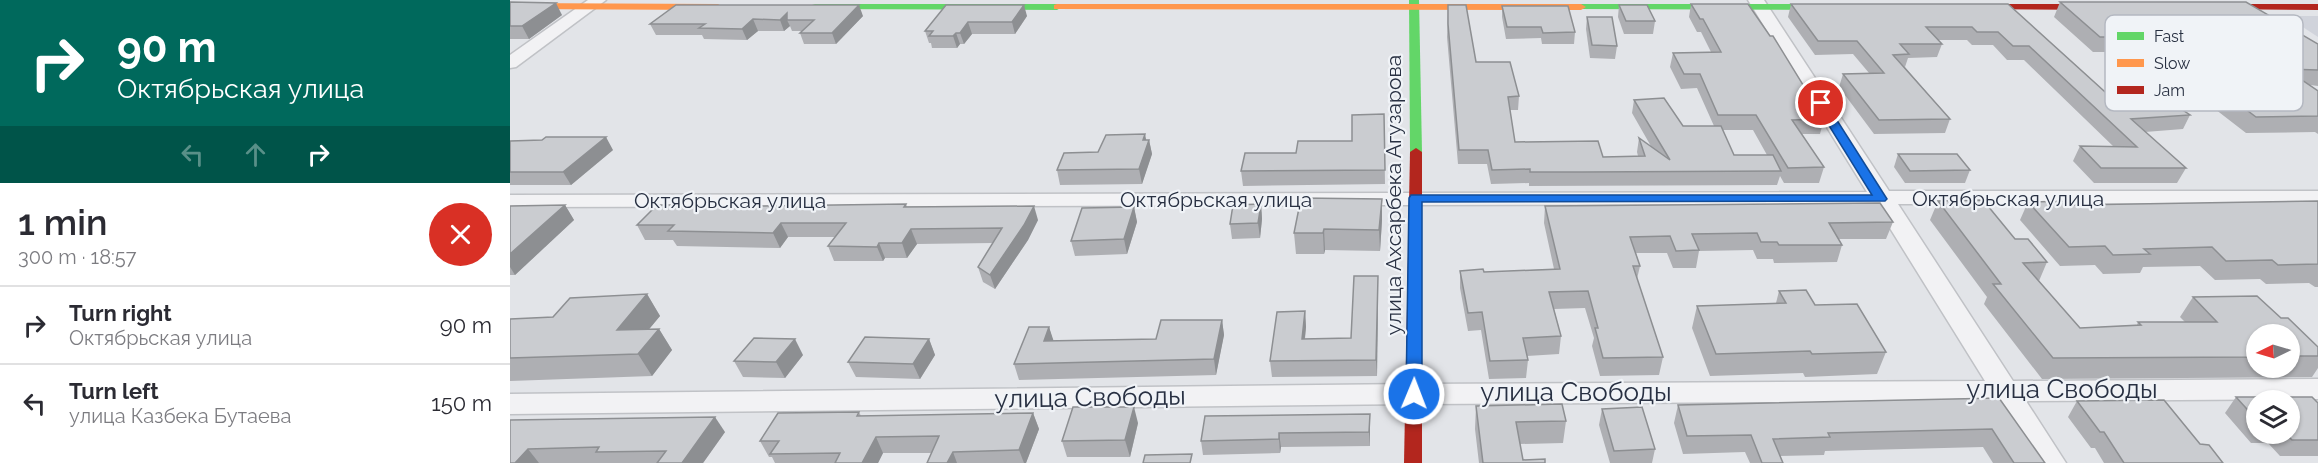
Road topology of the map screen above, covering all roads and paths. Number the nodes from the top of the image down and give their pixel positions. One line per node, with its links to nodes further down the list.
1 (593, 3): 5 (street); 6 (street); 14 (street)
2 (1414, 4): 3 (street); 7 (street); 16 (street, улица Ахсарбека Агузарова)
3 (1758, 4): 8 (street); 17 (street)
4 (2239, 4): 11 (street); 12 (street); 13 (street)
5 (510, 6)
6 (732, 7)
7 (804, 7)
8 (1843, 7)
9 (1949, 7): 10 (street)
10 (2114, 7)
11 (2197, 7)
12 (2318, 7)
13 (2256, 15)
14 (510, 63)
15 (2318, 197): 17 (street, Октябрьская улица)
16 (1416, 198): 17 (street, Октябрьская улица); 18 (street, Октябрьская улица); 21 (street, улица Ахсарбека Агузарова)
17 (1881, 199): 19 (street)
18 (510, 201)
19 (2003, 389): 20 (street, улица Свободы); 21 (street, улица Свободы); 24 (street)
20 (2318, 389)
21 (1414, 394): 22 (street, улица Свободы); 23 (street, улица Ахсарбека Агузарова)
22 (510, 404)
23 (1413, 463)
24 (2051, 463)

